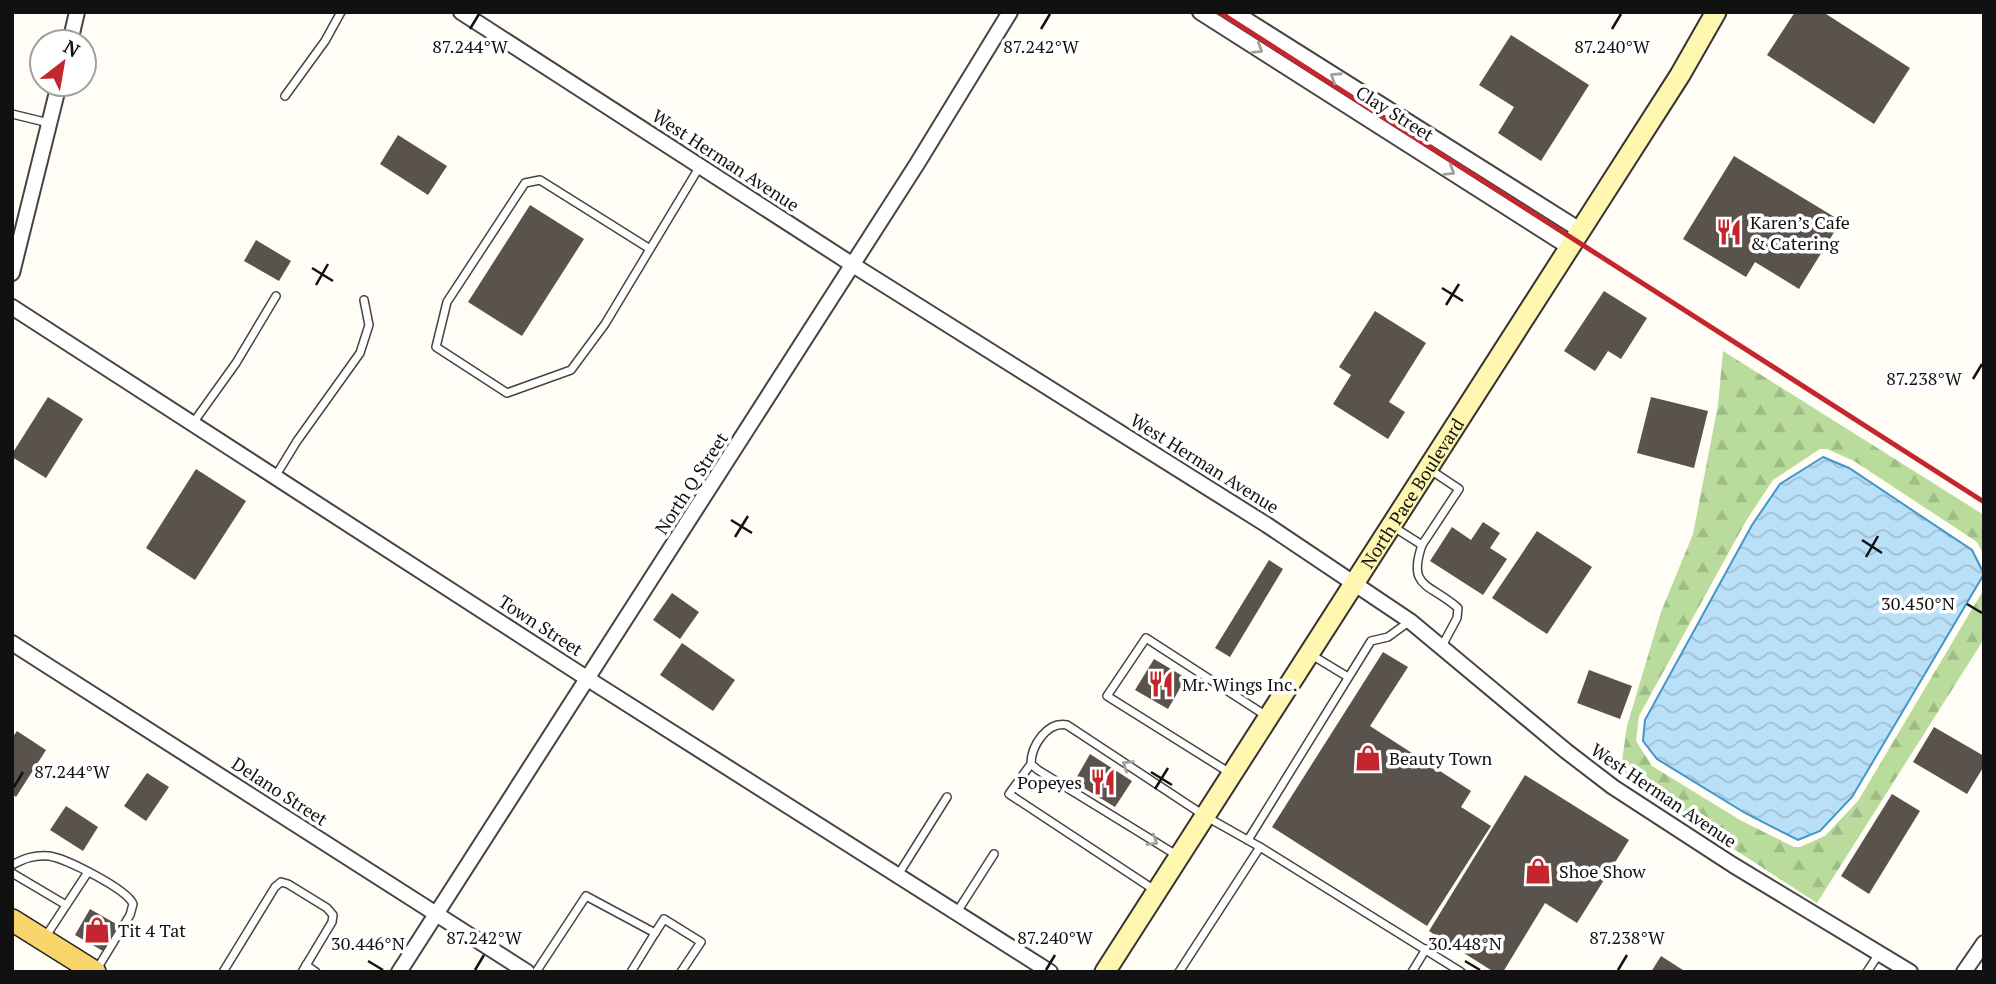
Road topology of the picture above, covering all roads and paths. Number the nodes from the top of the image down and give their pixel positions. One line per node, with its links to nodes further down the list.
1 (341, 12): 8 (lane)
2 (461, 12): 7 (street, West Herman Avenue)
3 (1010, 12): 15 (street, North Q Street)
4 (1200, 12): 13 (street, Clay Street, one-way to 13)
5 (1234, 12): 13 (street, Clay Street, one-way to 5)
6 (1716, 12): 13 (main road, North Pace Boulevard)
7 (482, 18): 12 (street, West Herman Avenue)
8 (285, 96)
9 (56, 98): 11 (street)
10 (12, 114): 11 (lane)
11 (50, 123): 16 (street)
12 (700, 166): 14 (lane); 15 (street, West Herman Avenue)
13 (1574, 239): 21 (main road, North Pace Boulevard)
14 (650, 249): 14 (lane)
15 (853, 265): 25 (street, West Herman Avenue); 31 (street, North Q Street)
16 (12, 273)
17 (276, 296): 20 (lane)
18 (364, 300): 22 (lane)
19 (12, 307): 20 (street, Town Street)
20 (193, 424): 22 (street, Town Street)
21 (1428, 469): 23 (main road, North Pace Boulevard); 24 (lane)
22 (275, 477): 31 (street, Town Street)
23 (1391, 526): 24 (lane); 25 (main road, North Pace Boulevard)
24 (1422, 545): 28 (lane)
25 (1354, 583): 26 (street, West Herman Avenue); 29 (main road, North Pace Boulevard)
26 (1410, 621): 28 (street, West Herman Avenue); 30 (lane)
27 (12, 643): 48 (street, Delano Street)
28 (1442, 646): 54 (street, West Herman Avenue)
29 (1309, 653): 30 (lane); 32 (main road, North Pace Boulevard)
30 (1349, 677): 37 (lane)
31 (588, 679): 44 (street, Town Street); 48 (street, North Q Street)
32 (1269, 717): 34 (main road, North Pace Boulevard); 34 (lane)
33 (1031, 764): 36 (lane, one-way to 33); 40 (lane, one-way to 40); 45 (lane)
34 (1231, 774): 36 (main road, North Pace Boulevard)
35 (947, 797): 44 (lane)
36 (1205, 816): 37 (lane); 40 (main road, North Pace Boulevard)
37 (1248, 840): 38 (lane)
38 (1261, 847): 53 (lane); 66 (lane)
39 (994, 854): 47 (lane)
40 (1179, 857): 45 (main road, North Pace Boulevard)
41 (12, 865): 42 (lane)
42 (88, 872): 46 (lane); 57 (lane)
43 (12, 873): 46 (lane)
44 (898, 875): 47 (street, Town Street)
45 (1156, 891): 56 (main road, North Pace Boulevard)
46 (66, 905): 51 (lane)
47 (957, 912): 65 (street, Town Street)
48 (437, 914): 60 (street, North Q Street); 61 (street, Delano Street)
49 (12, 920): 51 (main road)
50 (655, 933): 62 (lane); 63 (lane); 64 (lane)
51 (44, 939): 57 (main road)
52 (1984, 943): 71 (street)
53 (1426, 950): 67 (lane); 68 (lane)
54 (1880, 952): 69 (lane); 70 (street, West Herman Avenue)
55 (304, 969): 58 (lane); 59 (lane)
56 (1110, 970)
57 (95, 972)
58 (223, 972)
59 (316, 972)
60 (399, 972)
61 (527, 972)
62 (536, 972)
63 (631, 972)
64 (681, 972)
65 (1050, 972)
66 (1179, 972)
67 (1412, 972)
68 (1461, 972)
69 (1867, 972)
70 (1910, 972)
71 (1965, 972)

